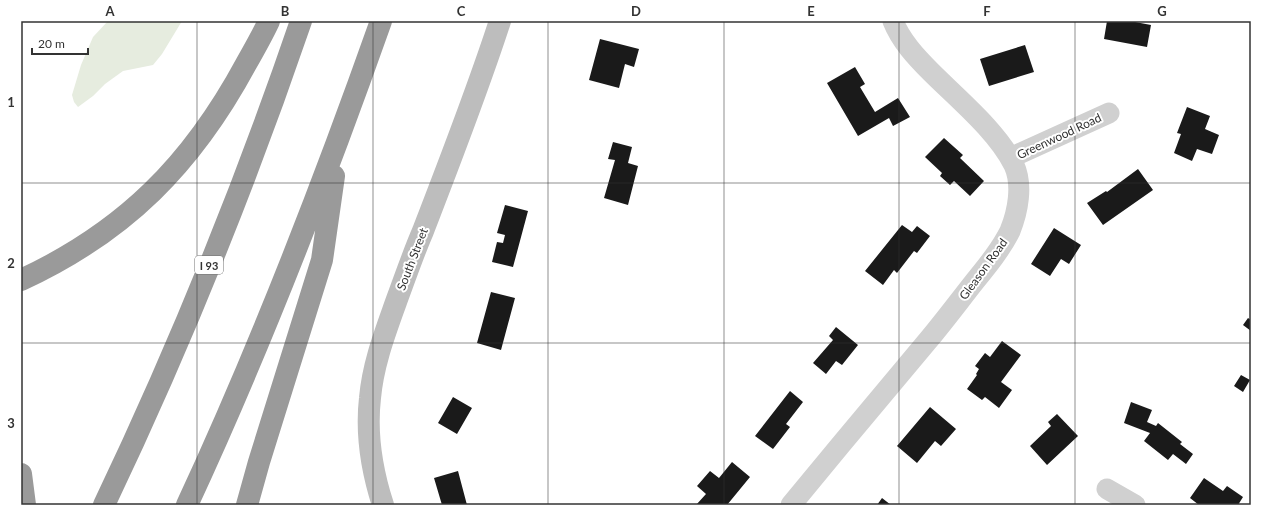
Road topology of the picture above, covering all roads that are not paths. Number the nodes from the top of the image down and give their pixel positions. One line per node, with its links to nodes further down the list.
1 (269, 21): 9 (highway)
2 (302, 21): 13 (highway, I 93)
3 (380, 21): 7 (highway)
4 (500, 21): 16 (street, South Street)
5 (893, 21): 8 (street, Gleason Road)
6 (1109, 113): 8 (street, Greenwood Road)
7 (339, 137): 14 (highway); 15 (highway)
8 (1010, 158): 17 (street, Gleason Road)
9 (21, 280)
10 (21, 474): 12 (highway)
11 (1107, 489): 18 (street)
12 (25, 505)
13 (104, 505)
14 (187, 505)
15 (247, 505)
16 (382, 505)
17 (791, 505)
18 (1135, 505)

